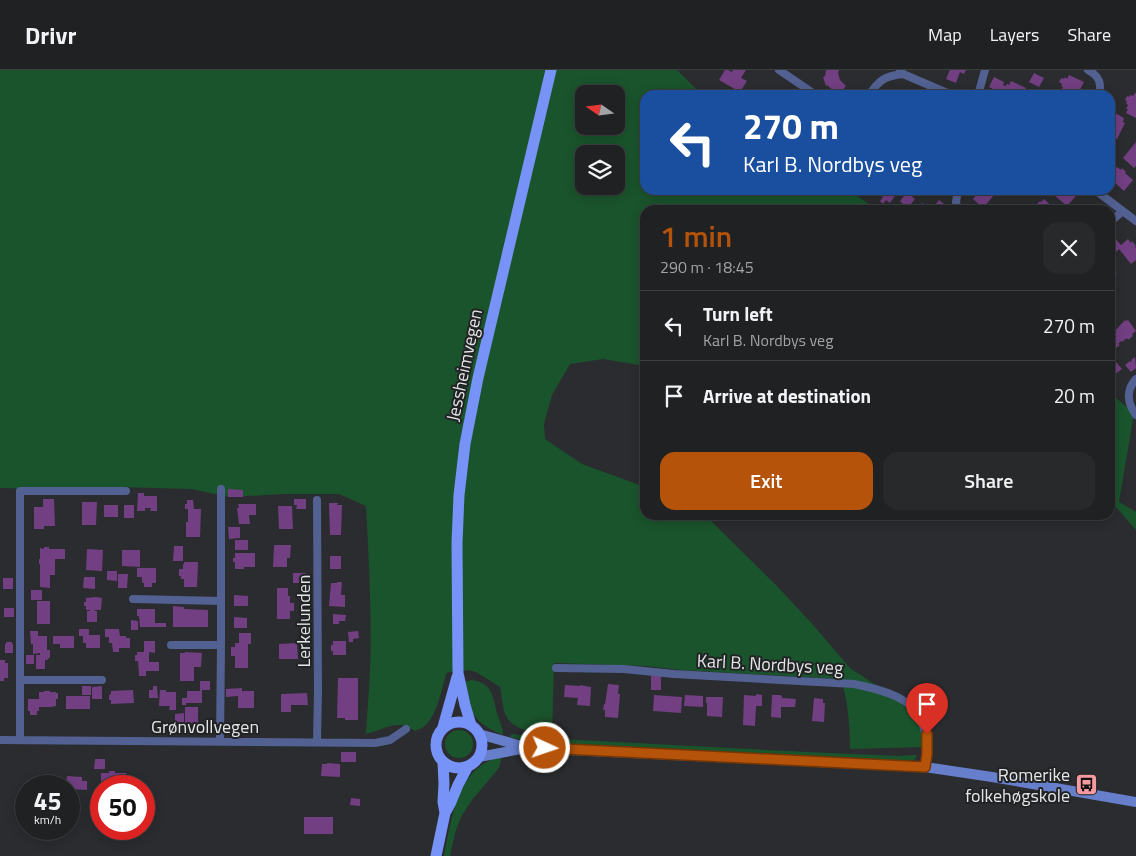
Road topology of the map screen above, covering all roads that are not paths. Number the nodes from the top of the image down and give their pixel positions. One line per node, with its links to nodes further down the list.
1 (550, 70): 27 (main road, Jessheimvegen)
2 (779, 70): 6 (street)
3 (985, 70): 9 (street)
4 (1088, 70): 10 (street)
5 (901, 72): 7 (street); 8 (street)
6 (809, 90)
7 (873, 90)
8 (941, 90)
9 (979, 90)
10 (1100, 90)
11 (1102, 195): 13 (street)
12 (1115, 205): 14 (street)
13 (1115, 205)
14 (1123, 211): 15 (street); 16 (street)
15 (1115, 218)
16 (1136, 220)
17 (1136, 378): 18 (street)
18 (1136, 415)
19 (221, 489): 23 (street)
20 (126, 490): 28 (street)
21 (317, 500): 36 (street, Lerkelunden)
22 (133, 599): 23 (street)
23 (221, 601): 25 (street)
24 (172, 645): 25 (street)
25 (221, 645): 35 (street)
26 (556, 668): 41 (street, Karl B. Nordbys veg)
27 (458, 673): 30 (main road, Jessheimvegen); 32 (main road, Jessheimvegen)
28 (20, 680): 29 (street); 34 (street)
29 (102, 680)
30 (443, 727): 32 (main road); 39 (main road)
31 (406, 729): 36 (street, Grønvollvegen)
32 (475, 729): 37 (main road); 38 (main road)
33 (0, 740): 34 (street, Grønvollvegen)
34 (20, 740): 35 (street, Grønvollvegen)
35 (220, 741): 36 (street, Grønvollvegen)
36 (317, 742)
37 (526, 748): 38 (main road); 41 (main road)
38 (479, 757): 40 (main road)
39 (442, 762): 40 (main road); 43 (main road)
40 (468, 766): 43 (main road)
41 (925, 767): 42 (main road)
42 (1136, 802)
43 (445, 813): 44 (main road)
44 (436, 856)

